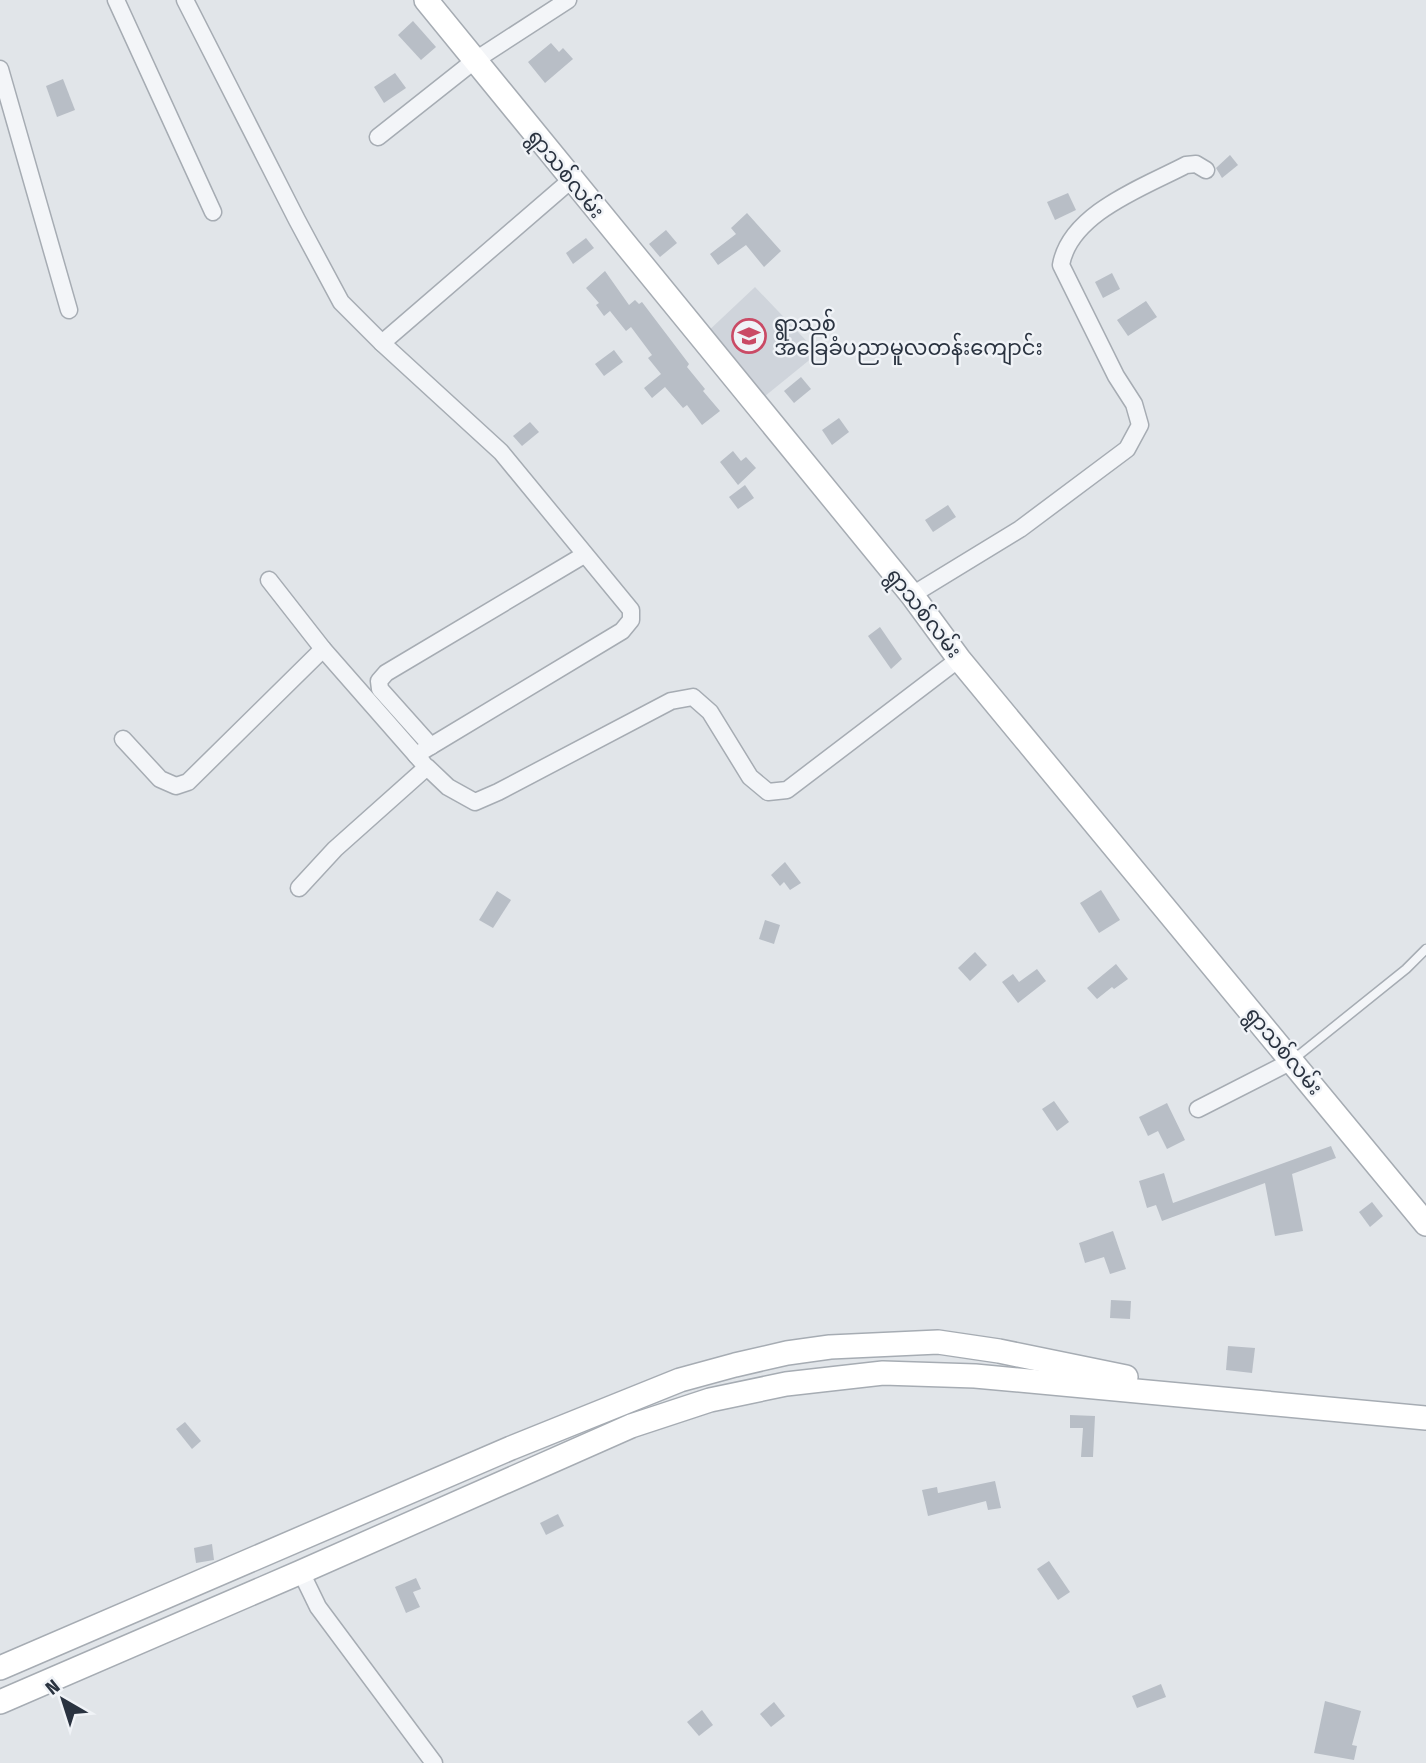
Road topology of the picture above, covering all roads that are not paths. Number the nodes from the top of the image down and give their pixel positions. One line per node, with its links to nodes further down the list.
1 (116, 0): 10 (street)
2 (185, 0): 12 (street)
3 (426, 0): 5 (main road, ရွာသစ်လမ်း)
4 (568, 0): 5 (street)
5 (474, 61): 7 (street); 9 (main road, ရွာသစ်လမ်း)
6 (0, 69): 11 (street)
7 (378, 137)
8 (1206, 170): 15 (street)
9 (570, 180): 12 (street); 15 (main road, ရွာသစ်လမ်း)
10 (213, 212)
11 (69, 310)
12 (382, 343): 13 (street)
13 (584, 555): 19 (street); 19 (street)
14 (269, 580): 16 (street)
15 (912, 595): 17 (main road, ရွာသစ်လမ်း)
16 (323, 649): 18 (street); 20 (street)
17 (959, 659): 20 (street); 23 (main road, ရွာသစ်လမ်း)
18 (123, 739)
19 (431, 746): 20 (street)
20 (421, 761): 21 (street)
21 (299, 888)
22 (1426, 949): 23 (lane)
23 (1292, 1061): 24 (street); 25 (main road, ရွာသစ်လမ်း)
24 (1198, 1109)
25 (1426, 1224)
26 (1203, 1398): 27 (main road); 28 (main road); 29 (main road)
27 (1426, 1418)
28 (301, 1572): 30 (main road); 31 (street)
29 (0, 1668)
30 (0, 1702)
31 (434, 1763)

